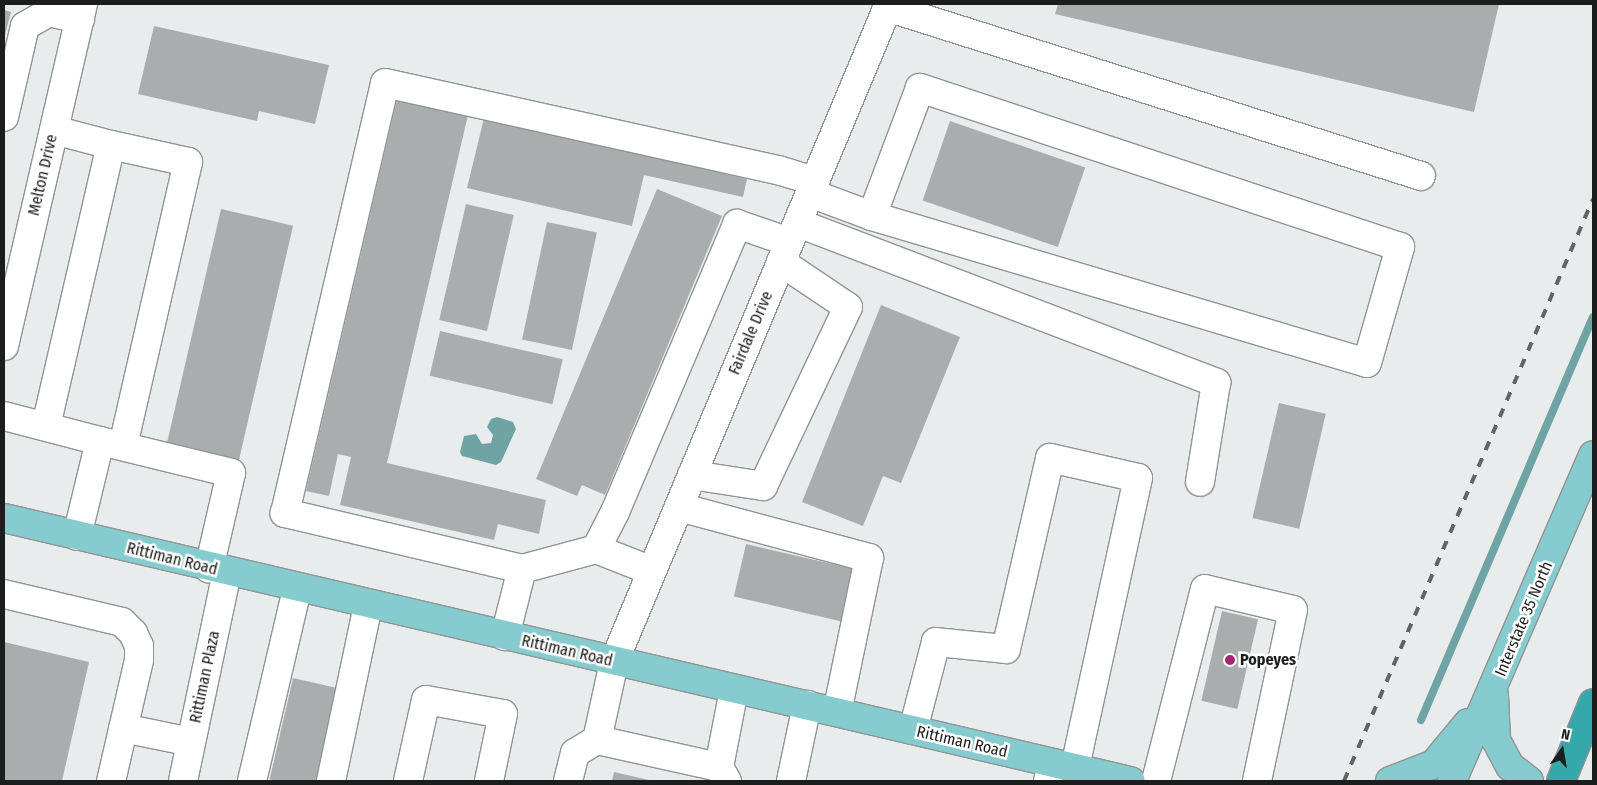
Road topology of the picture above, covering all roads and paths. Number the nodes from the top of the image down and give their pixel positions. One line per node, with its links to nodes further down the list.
1 (888, 5): 6 (street); 7 (street, Fairdale Drive)
2 (81, 11): 3 (street); 4 (street, Melton Drive)
3 (4, 116)
4 (54, 130): 5 (street); 10 (street, Melton Drive)
5 (111, 145): 12 (street); 13 (street)
6 (1421, 176)
7 (812, 187): 8 (street); 9 (street, Fairdale Drive); 21 (street)
8 (872, 216): 8 (street)
9 (789, 242): 15 (street, Fairdale Drive); 15 (street); 16 (street); 20 (street)
10 (4, 346)
11 (4, 416): 12 (street)
12 (46, 426): 13 (street)
13 (112, 444): 19 (street); 22 (street, Rittiman Plaza)
14 (1593, 455): 29 (main road, Interstate 35 North)
15 (692, 475): 17 (street, Fairdale Drive)
16 (1200, 482)
17 (679, 507): 23 (street, Fairdale Drive); 33 (street)
18 (4, 518): 19 (main road, Rittiman Road)
19 (77, 536): 22 (main road, Rittiman Road)
20 (596, 549): 21 (street); 23 (street)
21 (522, 569): 27 (street)
22 (218, 570): 24 (main road, Rittiman Road); 37 (street, Rittiman Plaza)
23 (652, 571): 28 (street, Fairdale Drive)
24 (297, 589): 26 (main road, Rittiman Road); 43 (street)
25 (4, 594): 34 (street)
26 (368, 605): 27 (main road, Rittiman Road); 44 (street)
27 (505, 636): 28 (main road, Rittiman Road)
28 (614, 662): 30 (main road, Rittiman Road); 36 (street, Fairdale Drive)
29 (1494, 688): 51 (main road); 52 (main road, Interstate 35 North); 53 (main road)
30 (734, 690): 32 (main road, Rittiman Road); 39 (street)
31 (1593, 703): 54 (highway)
32 (806, 705): 33 (main road, Rittiman Road); 48 (street)
33 (837, 712): 35 (main road, Rittiman Road)
34 (123, 728): 37 (street); 41 (street)
35 (913, 730): 38 (main road, Rittiman Road); 38 (street)
36 (597, 740): 39 (street); 47 (street)
37 (191, 742): 42 (street, Rittiman Plaza)
38 (1059, 771): 40 (main road, Rittiman Road)
39 (723, 774)
40 (1121, 780)
41 (111, 781)
42 (183, 781)
43 (252, 781)
44 (331, 781)
45 (408, 781): 46 (street)
46 (489, 781)
47 (568, 781)
48 (791, 781)
49 (1156, 781): 50 (street)
50 (1257, 781)
51 (1390, 781)
52 (1452, 781)
53 (1529, 781)
54 (1561, 781)

